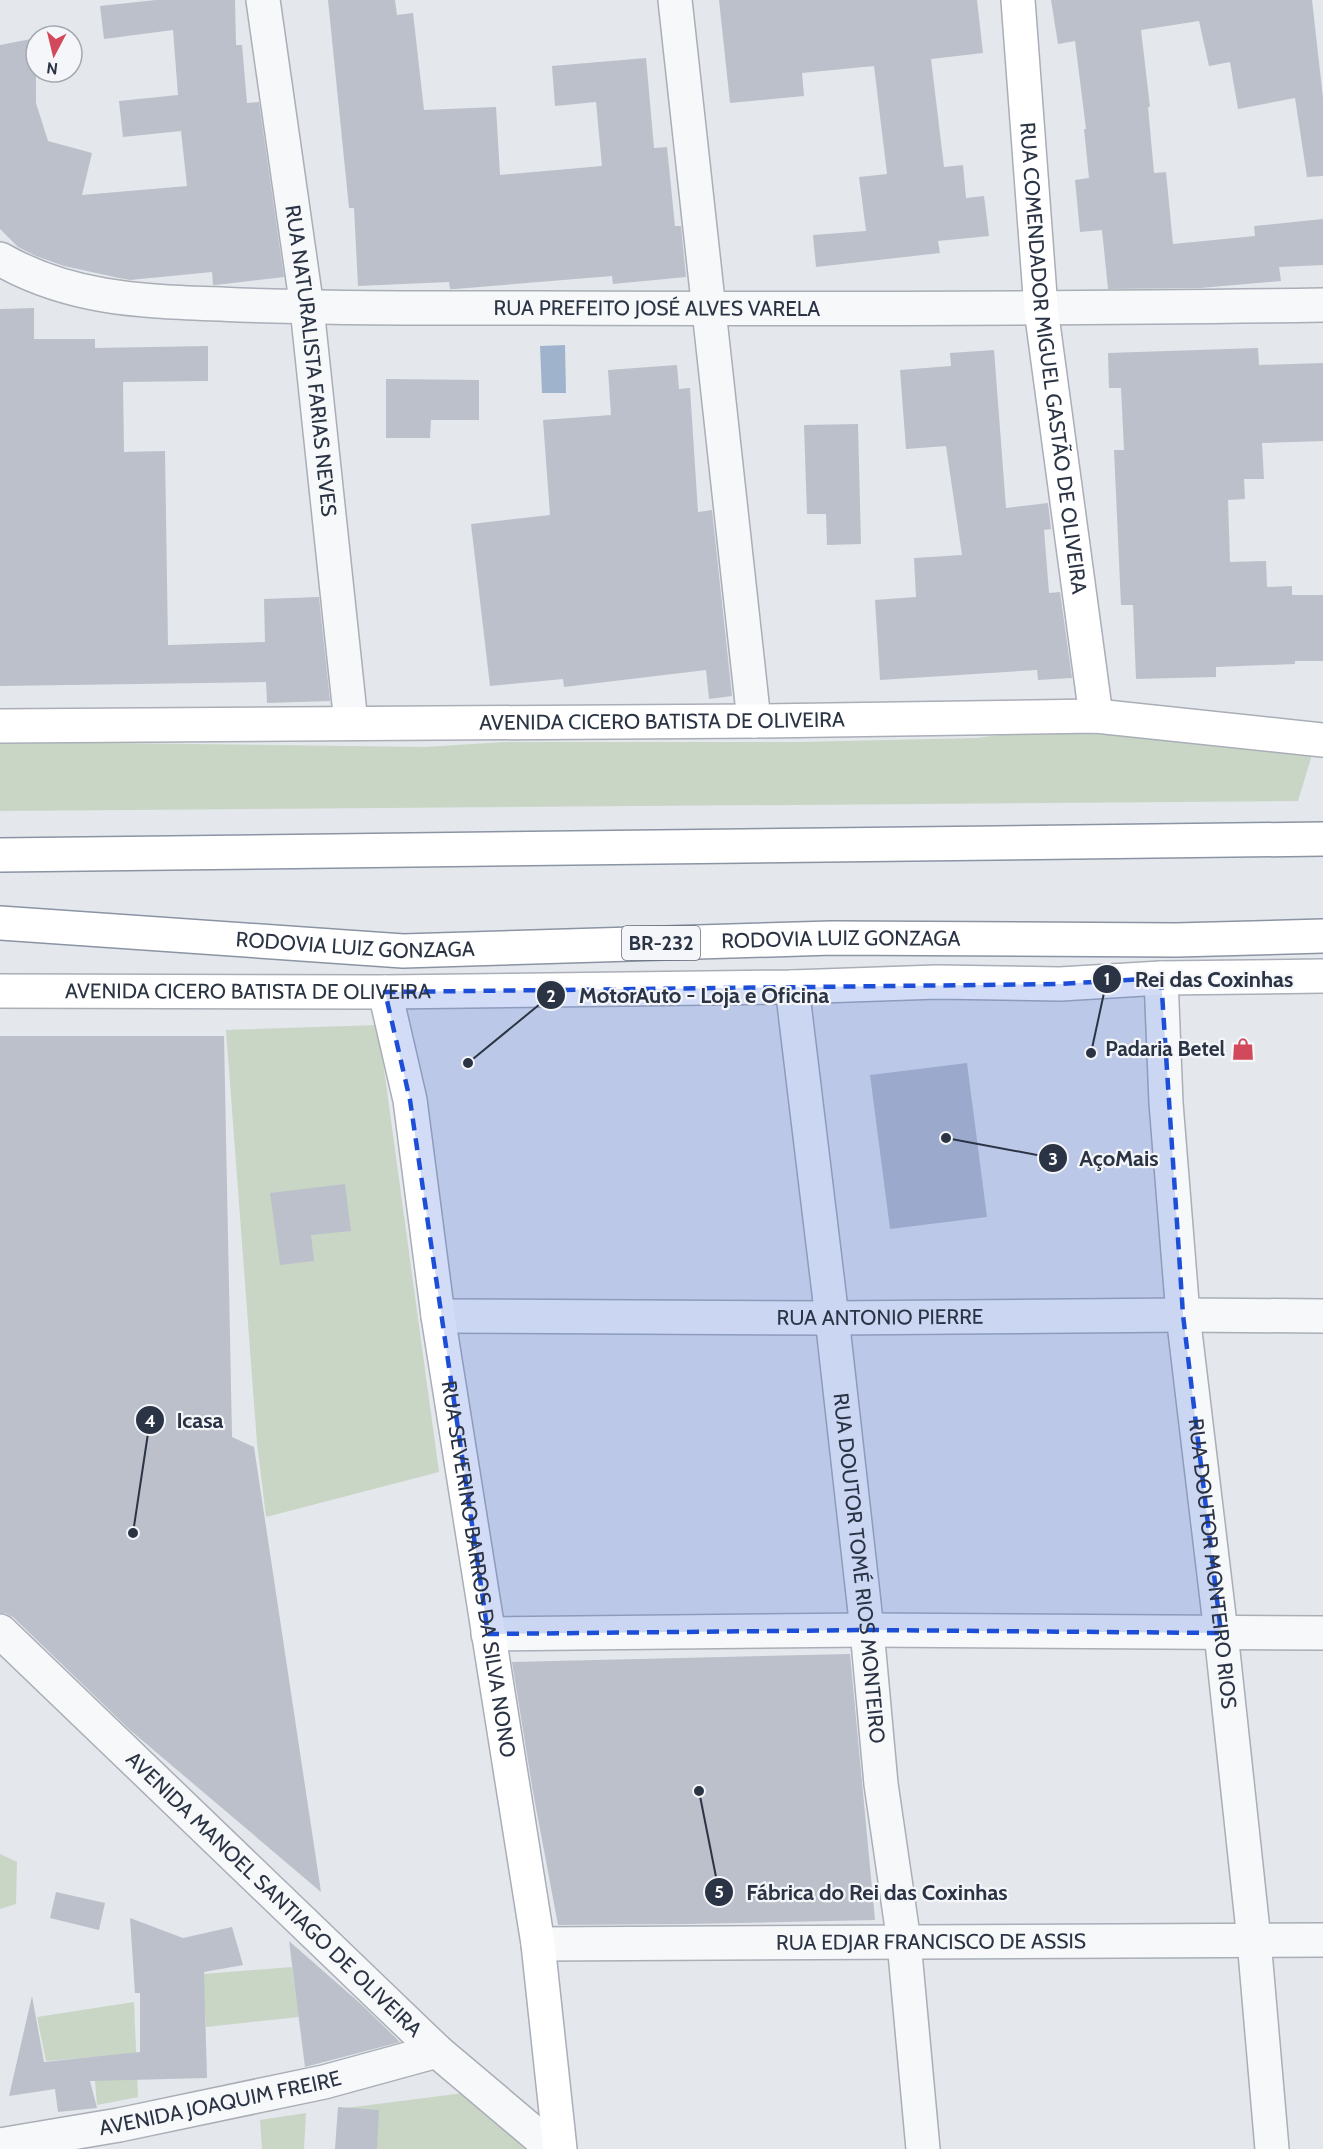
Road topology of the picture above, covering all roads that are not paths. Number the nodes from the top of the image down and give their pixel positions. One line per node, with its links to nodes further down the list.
1 (263, 0): 6 (street, RUA NATURALISTA FARIAS NEVES)
2 (675, 0): 7 (street)
3 (1018, 0): 8 (main road, RUA COMENDADOR MIGUEL GASTÃO DE OLIVEIRA)
4 (0, 259): 6 (street, RUA PREFEITO JOSÉ ALVES VARELA)
5 (1323, 305): 8 (street, RUA PREFEITO JOSÉ ALVES VARELA)
6 (307, 308): 7 (street, RUA PREFEITO JOSÉ ALVES VARELA); 11 (street, RUA NATURALISTA FARIAS NEVES)
7 (710, 309): 8 (street, RUA PREFEITO JOSÉ ALVES VARELA); 10 (street)
8 (1041, 309): 9 (main road, RUA COMENDADOR MIGUEL GASTÃO DE OLIVEIRA)
9 (1096, 716): 10 (main road, AVENIDA CICERO BATISTA DE OLIVEIRA); 13 (main road, AVENIDA CICERO BATISTA DE OLIVEIRA)
10 (754, 721): 11 (main road, AVENIDA CICERO BATISTA DE OLIVEIRA)
11 (351, 723): 12 (main road, AVENIDA CICERO BATISTA DE OLIVEIRA)
12 (0, 726)
13 (1323, 740)
14 (1323, 839): 15 (main road)
15 (0, 855)
16 (0, 923): 17 (main road, RODOVIA LUIZ GONZAGA / BR-232)
17 (1323, 936)
18 (1323, 976): 19 (main road, AVENIDA CICERO BATISTA DE OLIVEIRA)
19 (1161, 978): 20 (main road, AVENIDA CICERO BATISTA DE OLIVEIRA); 23 (street, RUA DOUTOR MONTEIRO RIOS)
20 (792, 987): 22 (main road, AVENIDA CICERO BATISTA DE OLIVEIRA); 26 (street, RUA DOUTOR TOMÉ RIOS MONTEIRO)
21 (0, 991): 22 (main road, AVENIDA CICERO BATISTA DE OLIVEIRA)
22 (385, 992): 24 (main road, RUA SEVERINO BARROS DA SILVA NONO)
23 (1183, 1315): 25 (street, RUA ANTONIO PIERRE); 26 (street, RUA ANTONIO PIERRE); 29 (street, RUA DOUTOR MONTEIRO RIOS)
24 (438, 1316): 26 (street, RUA ANTONIO PIERRE); 31 (main road, RUA SEVERINO BARROS DA SILVA NONO)
25 (1323, 1316)
26 (832, 1318): 27 (street, RUA DOUTOR TOMÉ RIOS MONTEIRO)
27 (867, 1630): 29 (street); 31 (street); 34 (street, RUA DOUTOR TOMÉ RIOS MONTEIRO)
28 (0, 1631): 36 (street, AVENIDA MANOEL SANTIAGO DE OLIVEIRA)
29 (1221, 1633): 30 (street); 32 (street, RUA DOUTOR MONTEIRO RIOS)
30 (1323, 1633)
31 (488, 1634): 35 (main road, RUA SEVERINO BARROS DA SILVA NONO)
32 (1254, 1940): 33 (street, RUA EDJAR FRANCISCO DE ASSIS); 34 (street, RUA EDJAR FRANCISCO DE ASSIS); 42 (street, RUA DOUTOR MONTEIRO RIOS)
33 (1323, 1940)
34 (904, 1942): 35 (street, RUA EDJAR FRANCISCO DE ASSIS); 41 (street, RUA DOUTOR TOMÉ RIOS MONTEIRO)
35 (538, 1944): 40 (main road, RUA SEVERINO BARROS DA SILVA NONO)
36 (437, 2050): 37 (street, AVENIDA JOAQUIM FREIRE); 39 (street, AVENIDA MANOEL SANTIAGO DE OLIVEIRA)
37 (119, 2137): 38 (street, AVENIDA JOAQUIM FREIRE)
38 (0, 2145)
39 (553, 2149)
40 (560, 2149)
41 (923, 2149)
42 (1272, 2149)

